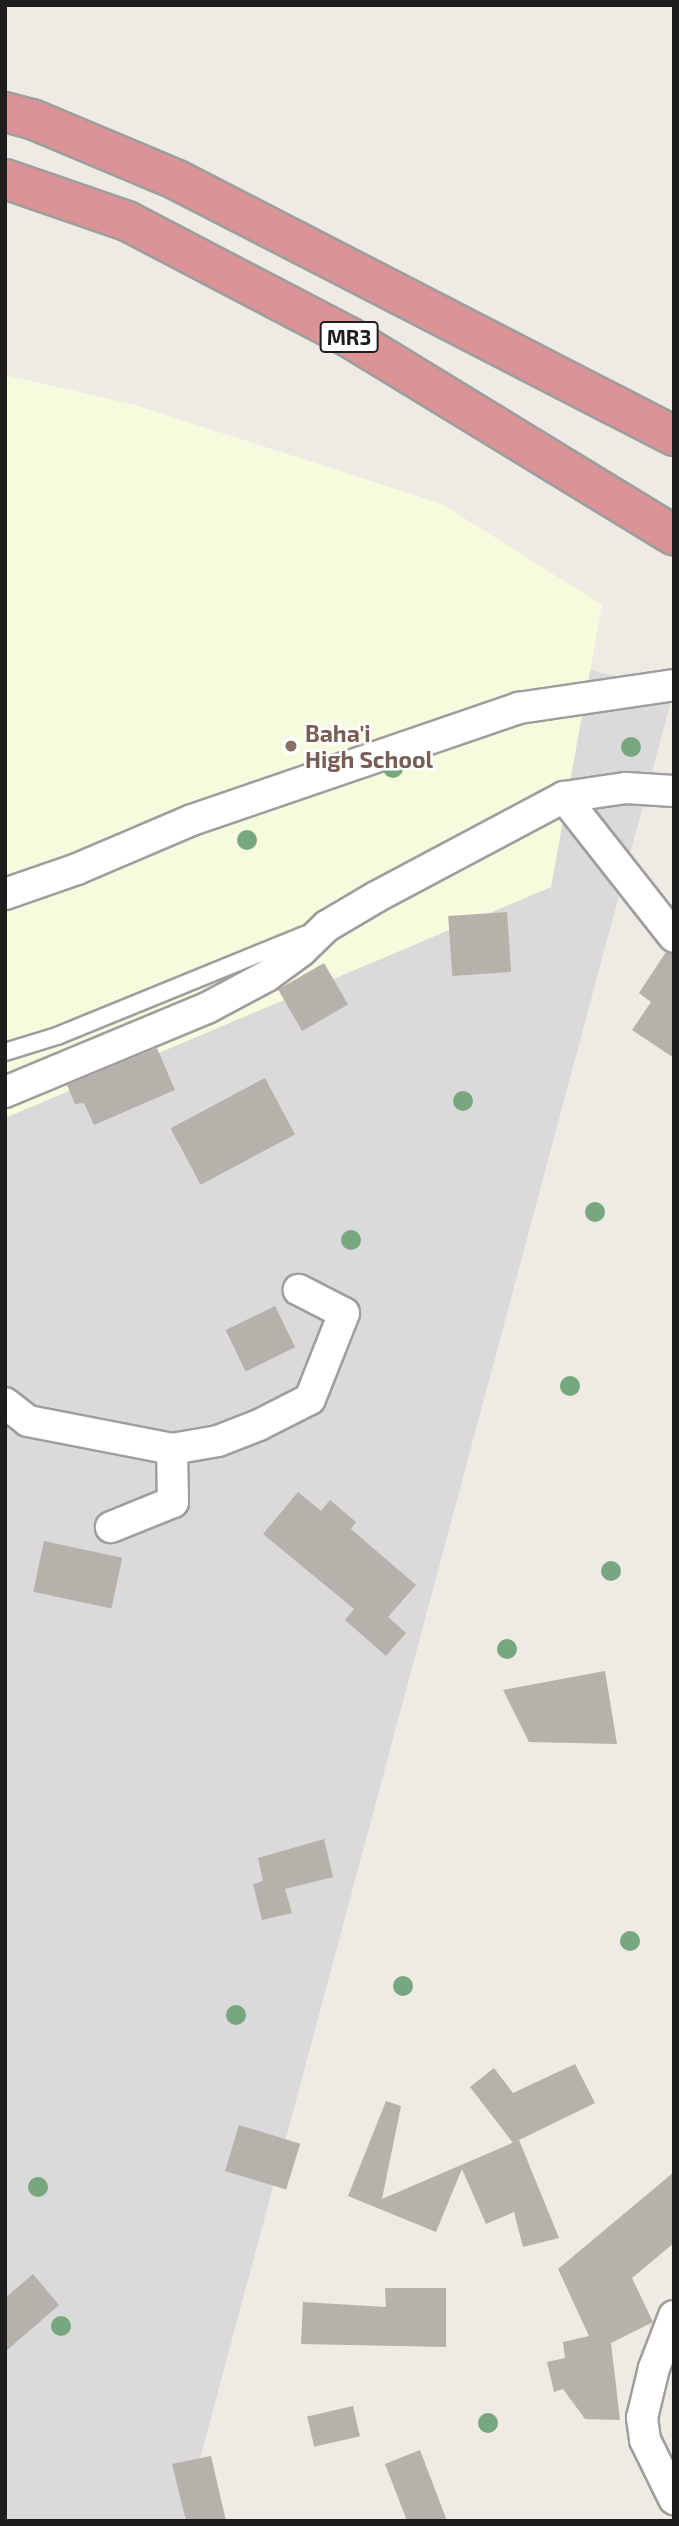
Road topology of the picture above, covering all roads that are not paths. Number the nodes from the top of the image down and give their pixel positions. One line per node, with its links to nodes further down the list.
1 (5, 112): 3 (highway, MR3)
2 (5, 179): 4 (highway, MR3)
3 (674, 436)
4 (674, 535)
5 (674, 685): 8 (street)
6 (674, 791): 7 (street)
7 (564, 797): 9 (street); 10 (street)
8 (5, 894)
9 (327, 926): 11 (lane); 12 (street)
10 (674, 937)
11 (5, 1052)
12 (5, 1092)
13 (299, 1290): 15 (street)
14 (5, 1403): 15 (street)
15 (172, 1449): 16 (street)
16 (111, 1527)
17 (674, 2316): 18 (street)
18 (674, 2499)

